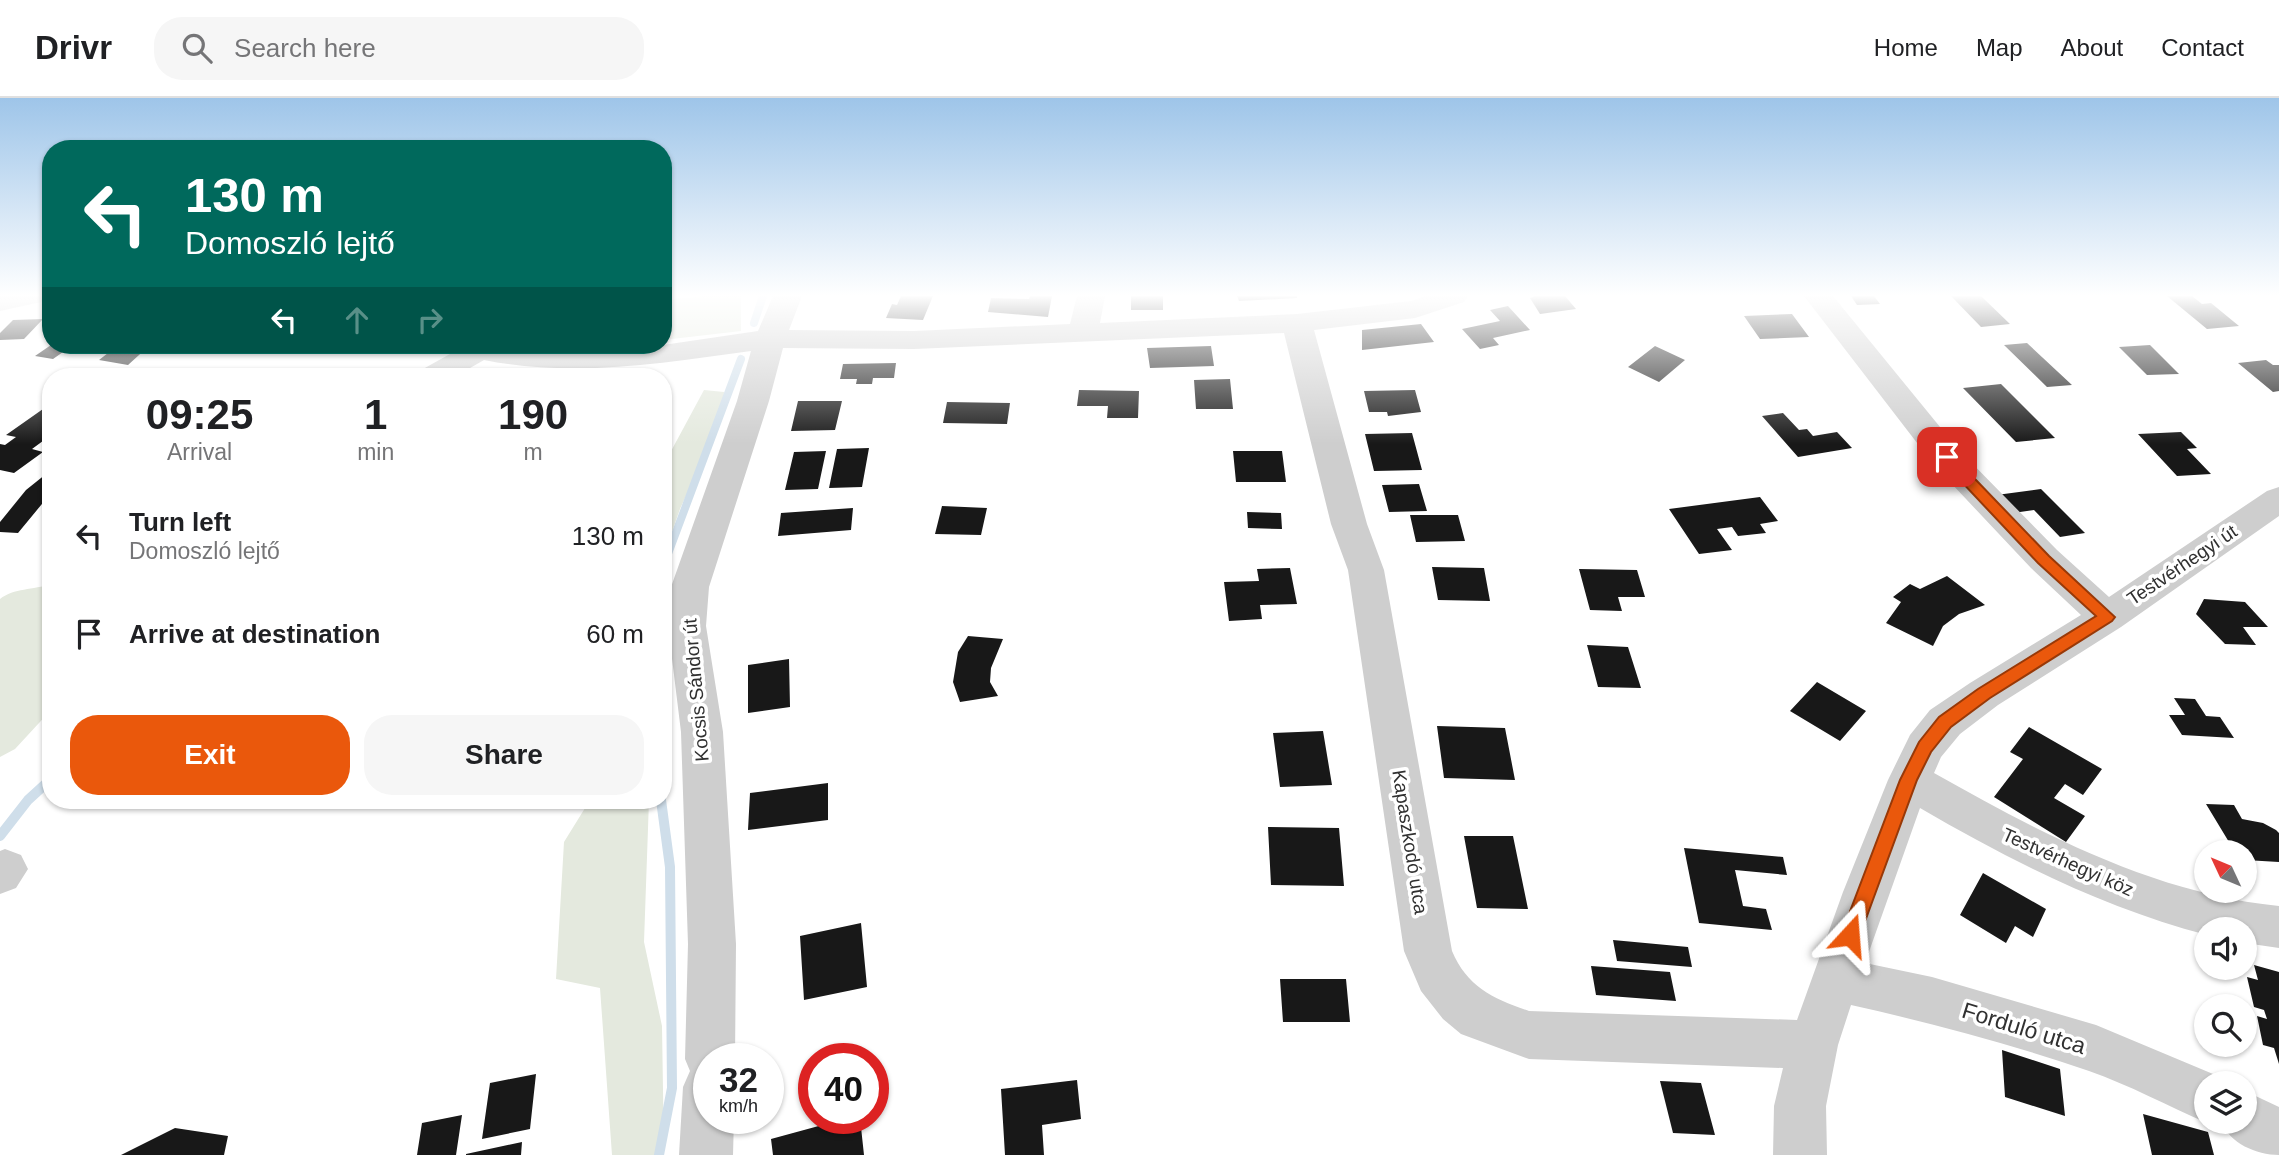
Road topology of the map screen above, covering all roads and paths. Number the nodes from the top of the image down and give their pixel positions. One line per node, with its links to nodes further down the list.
1 (727, 345): 5 (street)
2 (768, 345): 15 (street, Kocsis Sándor út)
3 (1303, 345): 16 (street, Kapaszkodó utca)
4 (1858, 345): 11 (street)
5 (672, 352)
6 (458, 354): 9 (street)
7 (512, 354): 8 (street)
8 (658, 354)
9 (443, 368)
10 (2279, 499): 11 (street, Testvérhegyi út)
11 (2107, 617): 12 (street, Testvérhegyi út)
12 (1909, 780): 13 (street, Testvérhegyi köz); 14 (street, Testvérhegyi út)
13 (2279, 927)
14 (1835, 979): 16 (street, Testvérhegyi út); 17 (street, Forduló utca)
15 (710, 1043)
16 (1813, 1045): 22 (street, Testvérhegyi út)
17 (2194, 1092)
18 (2257, 1123): 20 (street)
19 (707, 1134): 21 (street)
20 (2279, 1135)
21 (706, 1155)
22 (1800, 1155)

